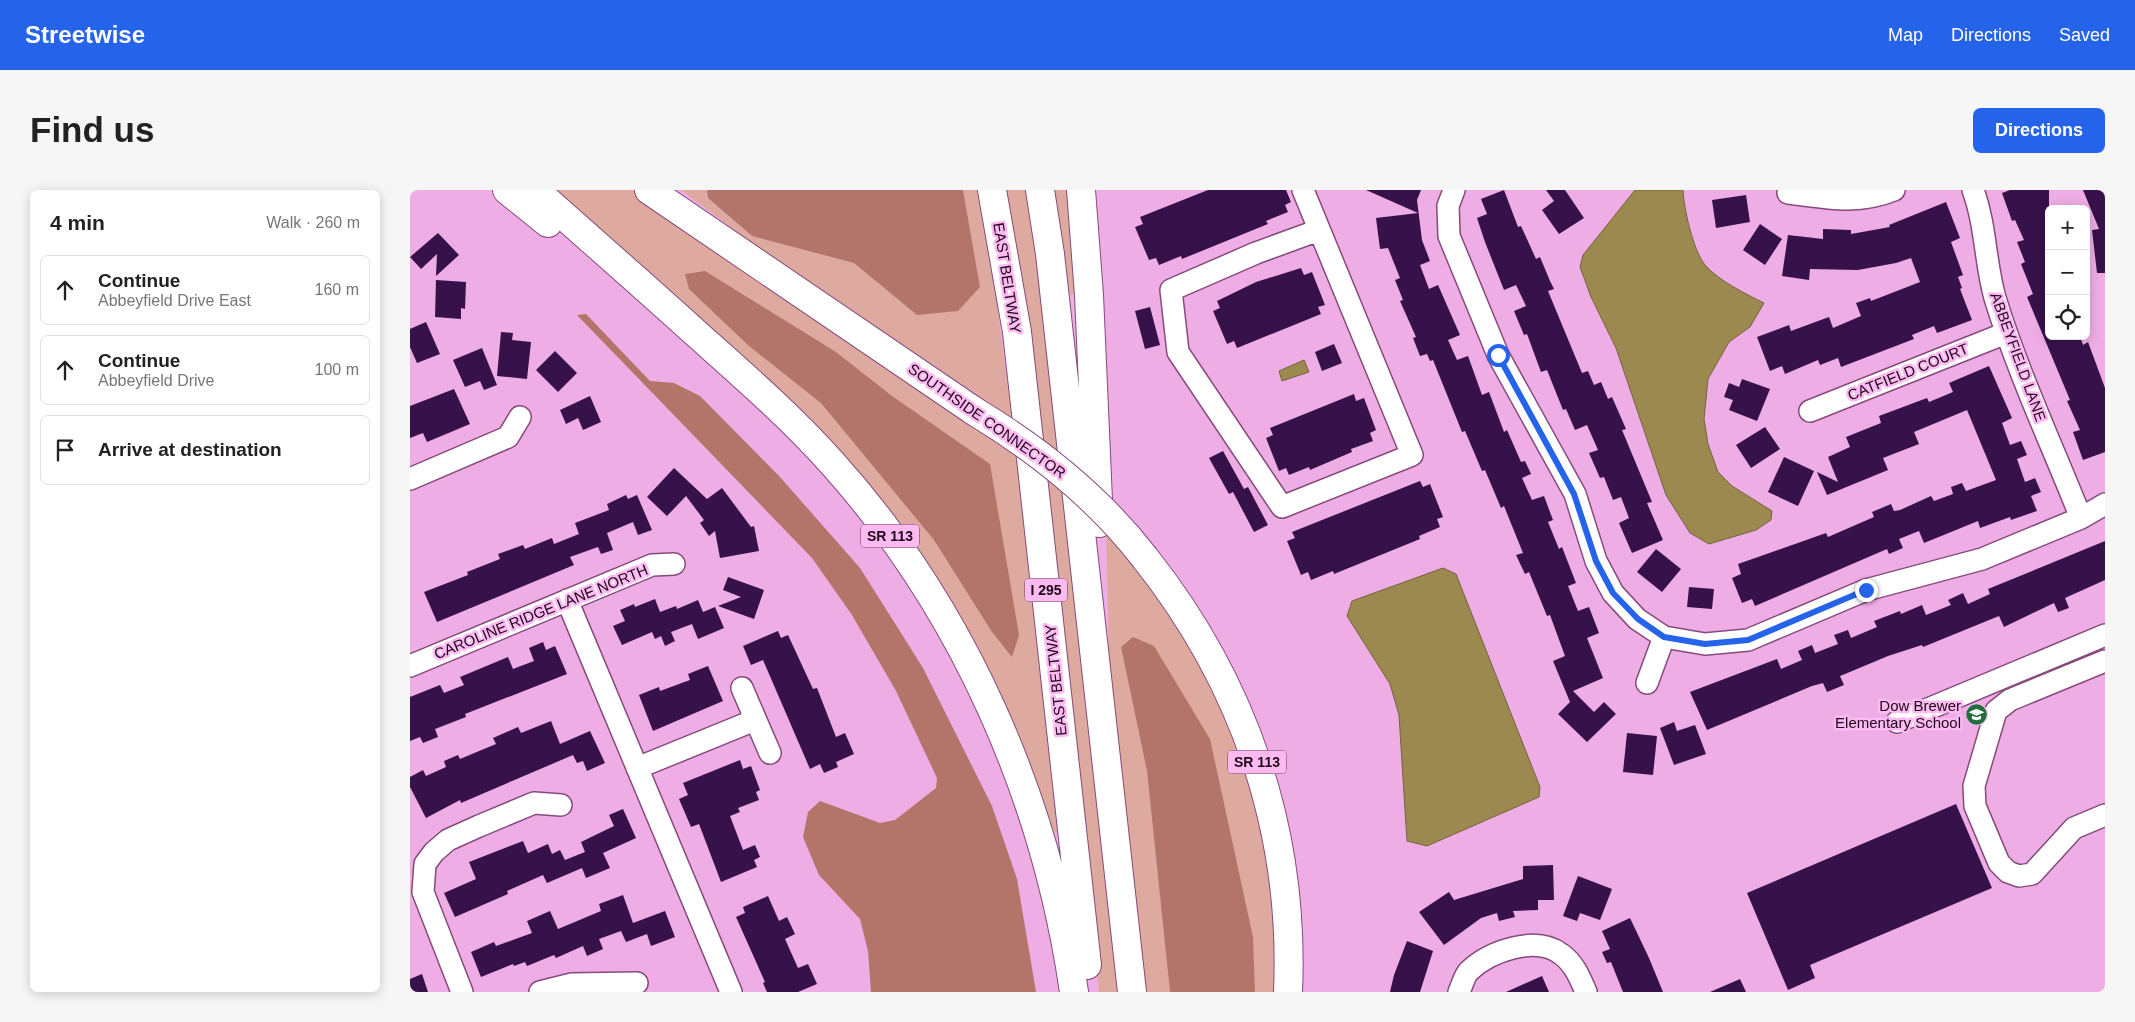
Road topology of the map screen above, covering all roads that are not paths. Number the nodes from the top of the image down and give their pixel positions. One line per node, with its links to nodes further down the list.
1 (506, 190): 14 (highway)
2 (535, 190): 14 (highway, SR 113)
3 (992, 190): 40 (highway, EAST BELTWAY / I 295)
4 (1040, 190): 28 (highway, I 295)
5 (1081, 190): 28 (highway)
6 (1303, 190): 12 (street)
7 (1454, 190): 23 (street)
8 (1894, 190): 10 (street)
9 (1973, 190): 13 (street, ABBEYFIELD LANE)
10 (1788, 193)
11 (658, 194): 42 (highway, SOUTHSIDE CONNECTOR / SR 113, bridge)
12 (1319, 230): 12 (street)
13 (2006, 333): 15 (street, CATFIELD COURT); 19 (street, ABBEYFIELD LANE)
14 (725, 359): 39 (highway, SR 113)
15 (1810, 411)
16 (520, 417): 17 (street)
17 (410, 480)
18 (2105, 504): 19 (street)
19 (2081, 518): 23 (street)
20 (674, 564): 21 (street, CAROLINE RIDGE LANE NORTH)
21 (567, 600): 25 (street, CAROLINE RIDGE LANE NORTH); 32 (street)
22 (2105, 635): 30 (street)
23 (1664, 637): 26 (street)
24 (2105, 661): 34 (street)
25 (410, 666)
26 (1647, 683)
27 (742, 688): 29 (street)
28 (1098, 695): 41 (highway, I 295)
29 (756, 720): 31 (street); 32 (street)
30 (1897, 722)
31 (770, 753)
32 (638, 768): 38 (street)
33 (561, 805): 36 (street)
34 (2105, 815)
35 (637, 984): 37 (street)
36 (462, 992)
37 (540, 992)
38 (731, 992)
39 (1074, 992)
40 (1090, 992)
41 (1132, 992)
42 (1288, 992)
43 (1459, 992): 44 (street)
44 (1586, 992)

